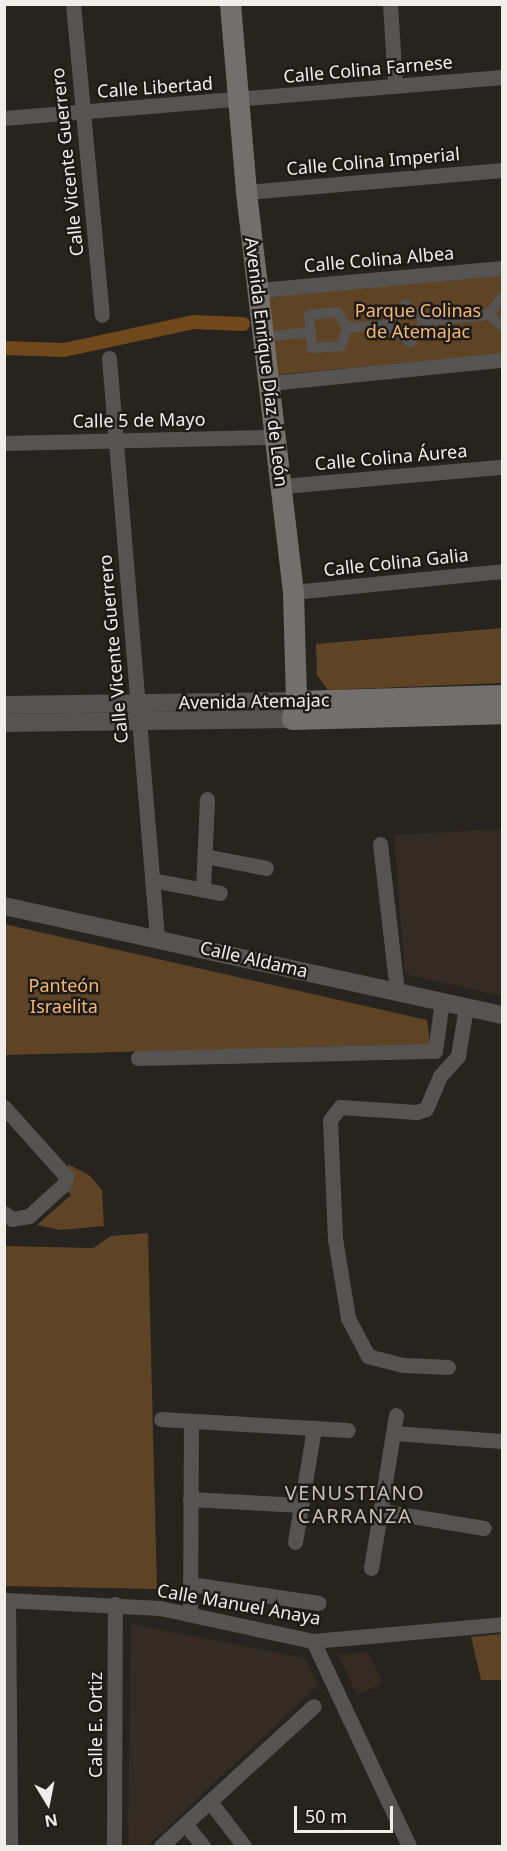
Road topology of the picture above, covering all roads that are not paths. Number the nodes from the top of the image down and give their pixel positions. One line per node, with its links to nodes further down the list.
1 (73, 4): 7 (street, Calle Vicente Guerrero)
2 (230, 4): 6 (main road, Avenida Enrique Díaz de León)
3 (390, 4): 5 (street)
4 (502, 77): 5 (street, Calle Colina Farnese)
5 (395, 86): 6 (street, Calle Colina Farnese)
6 (237, 100): 7 (street, Calle Libertad); 10 (main road, Avenida Enrique Díaz de León)
7 (81, 112): 8 (street, Calle Libertad); 14 (street, Calle Vicente Guerrero)
8 (4, 118)
9 (502, 170): 10 (street, Calle Colina Imperial)
10 (246, 192): 12 (main road, Avenida Enrique Díaz de León)
11 (502, 268): 12 (street, Calle Colina Albea)
12 (259, 290): 21 (main road, Avenida Enrique Díaz de León)
13 (502, 297): 15 (street)
14 (102, 315)
15 (489, 315): 16 (street); 18 (street)
16 (426, 321): 17 (street); 17 (street)
17 (389, 324): 19 (street)
18 (502, 326)
19 (347, 328): 20 (street); 20 (street)
20 (311, 332): 21 (street)
21 (263, 337): 24 (main road, Avenida Enrique Díaz de León)
22 (109, 358): 26 (street, Calle Vicente Guerrero)
23 (502, 360): 24 (street)
24 (270, 383): 25 (main road, Avenida Enrique Díaz de León)
25 (275, 437): 26 (street, Calle 5 de Mayo); 29 (main road, Avenida Enrique Díaz de León)
26 (116, 440): 27 (street, Calle 5 de Mayo); 35 (street, Calle Vicente Guerrero)
27 (4, 443)
28 (502, 466): 29 (street, Calle Colina Áurea)
29 (283, 486): 31 (main road, Avenida Enrique Díaz de León)
30 (502, 571): 31 (street, Calle Colina Galia)
31 (293, 592): 34 (main road, Avenida Enrique Díaz de León)
32 (502, 695): 34 (main road, Avenida Atemajac)
33 (4, 705): 35 (street, Avenida Atemajac)
34 (294, 710): 35 (street, Avenida Atemajac); 36 (main road, Avenida Atemajac)
35 (137, 712): 37 (street, Avenida Atemajac); 42 (street, Calle Vicente Guerrero)
36 (502, 713)
37 (4, 723)
38 (207, 799): 40 (street)
39 (380, 844): 47 (street)
40 (205, 856): 41 (street); 43 (street)
41 (266, 868)
42 (152, 880): 43 (street); 46 (street, Calle Vicente Guerrero)
43 (203, 890): 44 (street)
44 (220, 893)
45 (4, 906): 46 (street, Calle Aldama)
46 (157, 937): 47 (street, Calle Aldama)
47 (397, 991): 48 (street, Calle Aldama)
48 (442, 1001): 49 (street, Calle Aldama); 51 (street)
49 (465, 1007): 50 (street, Calle Aldama); 54 (street)
50 (502, 1015)
51 (138, 1058)
52 (4, 1107): 53 (street)
53 (4, 1213)
54 (448, 1368)
55 (396, 1415): 60 (street)
56 (161, 1419): 57 (street)
57 (191, 1421): 58 (street); 62 (street)
58 (314, 1428): 59 (street); 63 (street)
59 (348, 1430)
60 (394, 1433): 61 (street); 64 (street)
61 (502, 1441)
62 (190, 1499): 63 (street); 68 (street)
63 (301, 1504): 66 (street)
64 (381, 1511): 65 (street); 67 (street)
65 (484, 1528)
66 (295, 1542)
67 (371, 1568)
68 (190, 1584): 70 (street); 72 (street)
69 (6, 1600): 71 (street, Calle Manuel Anaya); 78 (street)
70 (319, 1603)
71 (115, 1604): 72 (street, Calle Manuel Anaya); 79 (street, Calle E. Ortiz)
72 (190, 1614): 74 (street, Calle Manuel Anaya)
73 (502, 1624): 74 (street, Calle Manuel Anaya)
74 (313, 1641): 83 (street)
75 (314, 1706): 76 (street)
76 (211, 1803): 77 (street); 82 (street)
77 (186, 1826): 80 (street); 81 (street)
78 (10, 1846)
79 (114, 1846)
80 (161, 1846)
81 (203, 1846)
82 (244, 1846)
83 (409, 1846)

